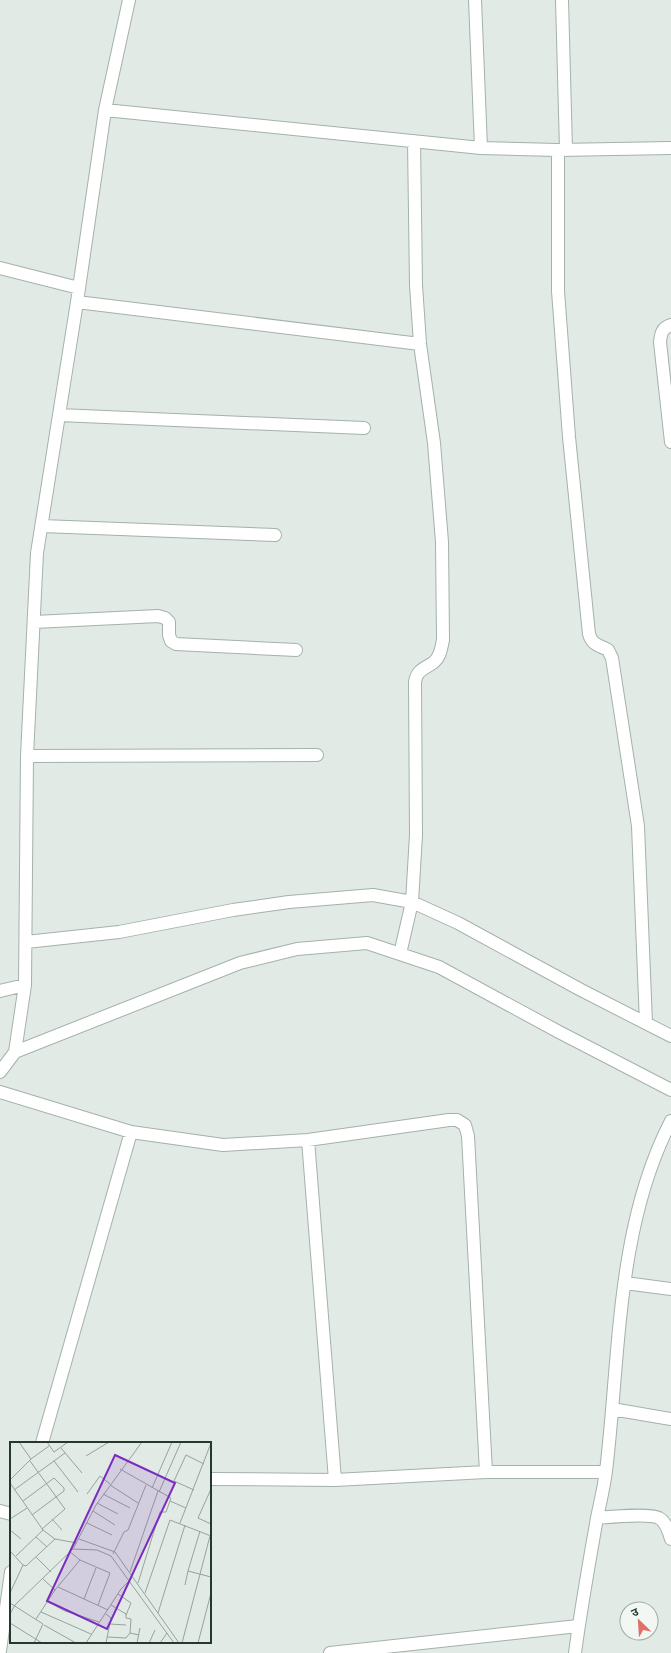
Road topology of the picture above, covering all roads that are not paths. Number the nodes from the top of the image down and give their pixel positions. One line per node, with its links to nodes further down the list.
1 (129, 0): 4 (street)
2 (475, 0): 6 (street)
3 (562, 0): 8 (street)
4 (105, 110): 5 (street); 10 (street)
5 (414, 141): 6 (street); 13 (street)
6 (480, 148): 8 (street)
7 (671, 148): 8 (street)
8 (562, 150): 28 (street)
9 (0, 268): 10 (street)
10 (79, 288): 11 (street)
11 (77, 302): 13 (street); 14 (street)
12 (671, 325): 16 (street)
13 (420, 344): 23 (street)
14 (59, 415): 15 (street); 17 (street)
15 (364, 428)
16 (671, 442)
17 (42, 526): 18 (street); 19 (street)
18 (275, 535)
19 (34, 622): 20 (street); 22 (street)
20 (296, 650)
21 (317, 755): 22 (street)
22 (27, 756): 24 (street)
23 (412, 902): 24 (street); 25 (street); 28 (street)
24 (26, 942): 26 (street)
25 (400, 954): 30 (street); 32 (street)
26 (25, 985): 27 (street); 30 (street)
27 (0, 992)
28 (646, 1022): 29 (street)
29 (671, 1036)
30 (16, 1052): 31 (street)
31 (0, 1072)
32 (671, 1090)
33 (0, 1092): 35 (street)
34 (671, 1121): 37 (street)
35 (131, 1132): 36 (street); 41 (street)
36 (308, 1140): 42 (street); 45 (street)
37 (625, 1283): 38 (street); 39 (street)
38 (671, 1289)
39 (612, 1409): 40 (street); 43 (street)
40 (671, 1419)
41 (42, 1442)
42 (486, 1472): 43 (street); 45 (street)
43 (606, 1472): 48 (street)
44 (211, 1480): 45 (street)
45 (335, 1480)
46 (0, 1511): 47 (street)
47 (10, 1514)
48 (597, 1518): 49 (street); 51 (street)
49 (671, 1539)
50 (10, 1579): 52 (street)
51 (578, 1626): 53 (street); 54 (street)
52 (0, 1651)
53 (330, 1653)
54 (575, 1653)

